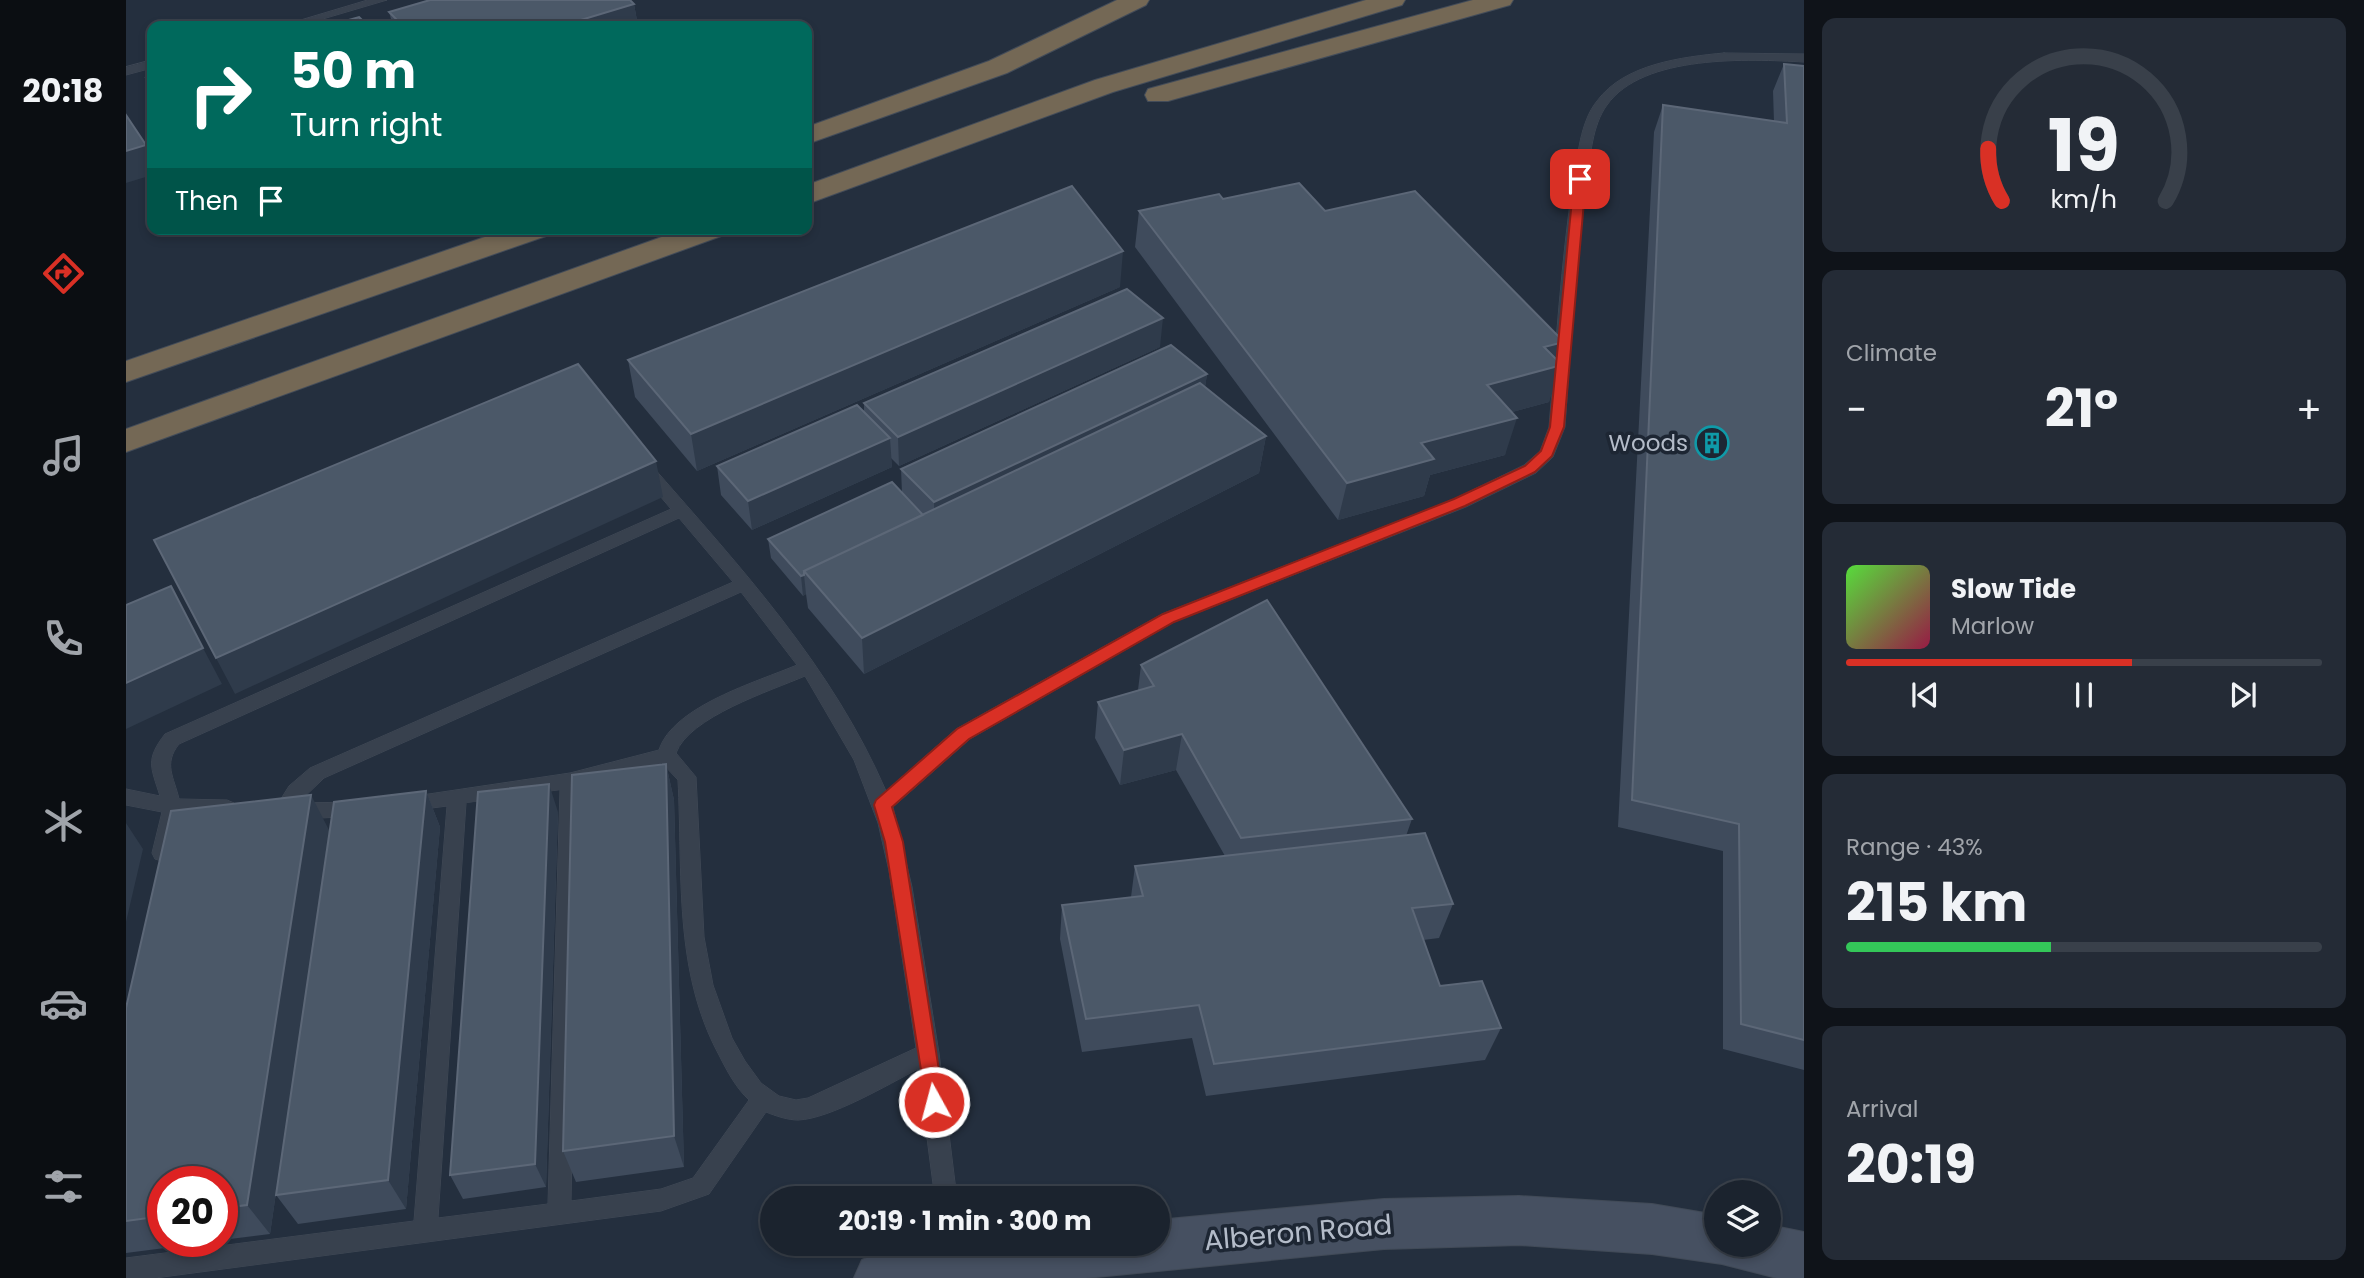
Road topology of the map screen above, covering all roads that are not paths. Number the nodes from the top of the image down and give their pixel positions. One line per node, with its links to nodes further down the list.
1 (381, 0): 5 (lane)
2 (1393, 0): 10 (highway)
3 (1501, 0): 10 (highway)
4 (1133, 2): 9 (highway)
5 (305, 21)
6 (1804, 58): 24 (lane)
7 (147, 65): 8 (lane)
8 (126, 71)
9 (812, 134)
10 (948, 143): 11 (highway)
11 (812, 193)
12 (521, 235): 14 (highway)
13 (696, 235): 15 (highway)
14 (126, 372)
15 (126, 441)
16 (637, 460): 17 (lane)
17 (681, 511): 18 (lane); 25 (lane)
18 (743, 584): 19 (lane); 26 (lane)
19 (808, 667): 20 (lane); 24 (lane)
20 (666, 755): 21 (lane); 29 (lane)
21 (570, 781): 23 (lane); 31 (lane)
22 (126, 797): 25 (lane)
23 (457, 797): 26 (lane); 32 (lane)
24 (883, 805): 28 (lane)
25 (172, 806): 26 (lane); 27 (lane)
26 (284, 810)
27 (158, 871)
28 (928, 1053): 29 (lane); 30 (lane)
29 (764, 1097): 31 (lane)
30 (944, 1186)
31 (559, 1213): 32 (lane)
32 (425, 1231): 38 (lane)
33 (1704, 1237): 34 (main road, Alberon Road)
34 (1170, 1240)
35 (1781, 1253): 37 (main road)
36 (949, 1256): 39 (main road, Alberon Road)
37 (1804, 1258)
38 (126, 1270)
39 (880, 1278)

